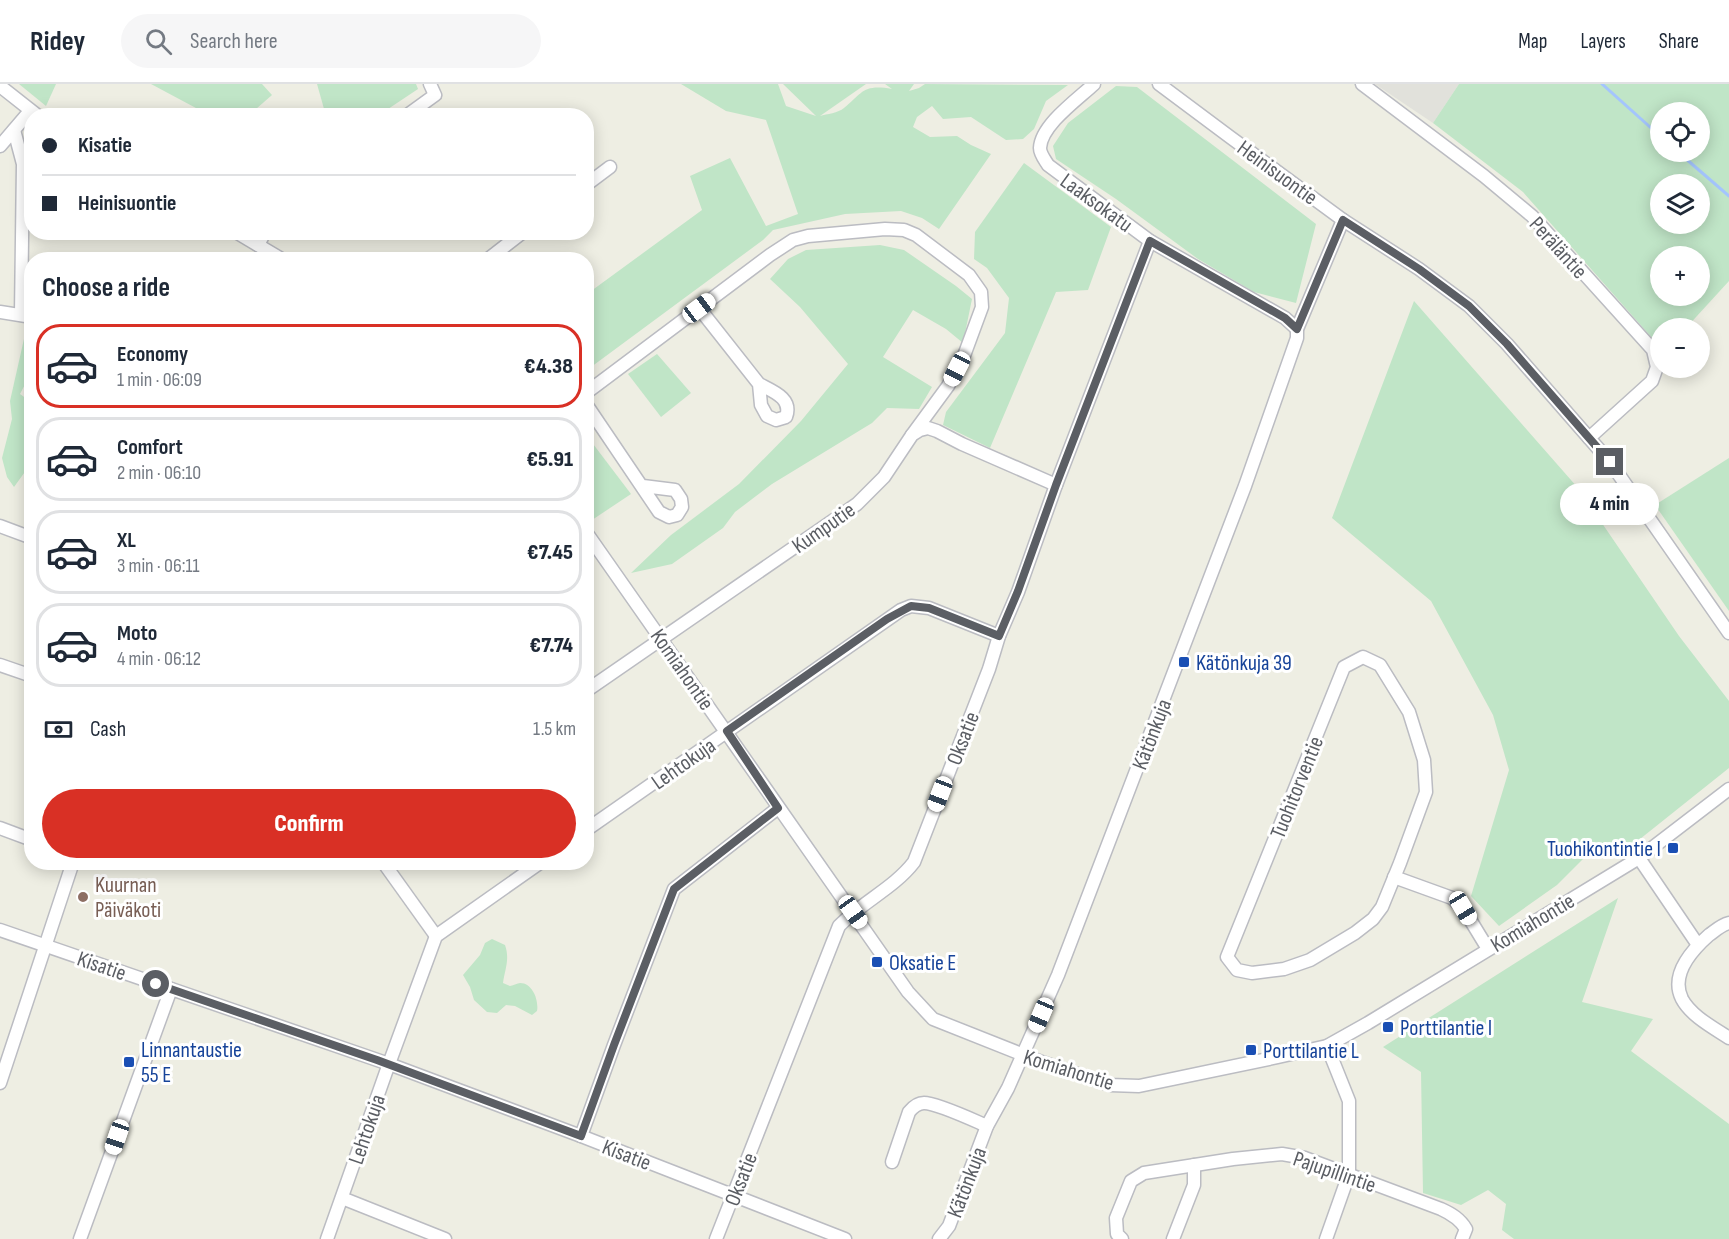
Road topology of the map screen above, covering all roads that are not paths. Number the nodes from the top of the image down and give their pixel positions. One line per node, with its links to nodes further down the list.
1 (430, 84): 7 (street)
2 (1094, 84): 18 (street, Laaksokatu)
3 (1159, 84): 14 (street, Heinisuontie)
4 (1362, 84): 30 (street, Peräläntie)
5 (0, 86): 6 (street)
6 (28, 108)
7 (417, 108)
8 (24, 122): 9 (street)
9 (14, 130): 10 (street); 13 (street)
10 (0, 146)
11 (610, 167): 12 (street)
12 (594, 179)
13 (24, 215)
14 (1343, 220): 25 (street, Kätönkuja); 30 (street, Heinisuontie)
15 (250, 240): 19 (street)
16 (261, 240): 19 (street)
17 (513, 240): 21 (street)
18 (1150, 241): 25 (street, Laaksokatu); 31 (street, Oksatie)
19 (258, 245): 20 (street)
20 (270, 252)
21 (497, 252)
22 (699, 308): 26 (street); 27 (street, Kumputie); 29 (street, Kumputie)
23 (0, 312): 24 (street)
24 (24, 316)
25 (1297, 329): 63 (street, Kätönkuja)
26 (759, 384)
27 (594, 387)
28 (594, 416): 32 (street)
29 (912, 435): 31 (street); 38 (street, Kumputie)
30 (1589, 438): 36 (street, Heinisuontie)
31 (1056, 485): 37 (street, Oksatie)
32 (643, 486)
33 (0, 526): 34 (street)
34 (24, 535)
35 (594, 543): 38 (street, Komiahontie)
36 (1729, 633)
37 (999, 636): 42 (street, Lehtokuja); 53 (street, Oksatie)
38 (661, 639): 41 (street, Kumputie); 42 (street, Komiahontie)
39 (0, 665): 40 (street)
40 (24, 673)
41 (594, 685)
42 (727, 731): 44 (street, Komiahontie); 45 (street, Lehtokuja)
43 (1729, 789): 48 (street, Komiahontie)
44 (778, 808): 53 (street, Komiahontie); 67 (street)
45 (594, 825)
46 (0, 828): 47 (street)
47 (24, 837)
48 (1639, 858): 57 (street); 59 (street, Komiahontie)
49 (70, 870): 58 (street)
50 (389, 870): 56 (street)
51 (530, 870): 56 (street)
52 (1394, 877): 52 (street, Tuohitorventie); 59 (street)
53 (853, 912): 63 (street, Komiahontie); 71 (street, Oksatie)
54 (1729, 923): 57 (street)
55 (0, 930): 58 (street, Kisatie)
56 (436, 936): 64 (street, Lehtokuja)
57 (1698, 945): 61 (street)
58 (46, 947): 60 (street, Kisatie); 65 (street)
59 (1488, 949): 62 (street, Komiahontie)
60 (171, 988): 64 (street, Kisatie); 74 (street)
61 (1729, 1038)
62 (1328, 1046): 63 (street, Komiahontie); 70 (street)
63 (1024, 1055): 66 (street, Kätönkuja)
64 (389, 1064): 67 (street, Kisatie); 72 (street, Lehtokuja)
65 (0, 1083)
66 (987, 1126): 68 (street); 79 (street, Kätönkuja)
67 (581, 1136): 71 (street, Kisatie)
68 (892, 1162)
69 (1194, 1165): 70 (street, Pajupillintie); 80 (street, Pajupillintie); 81 (street)
70 (1349, 1174): 73 (street, Pajupillintie); 82 (street)
71 (733, 1196): 77 (street, Oksatie); 78 (street, Kisatie)
72 (342, 1198): 75 (street, Lehtokuja); 76 (street)
73 (1464, 1234)
74 (80, 1239)
75 (327, 1239)
76 (445, 1239)
77 (716, 1239)
78 (845, 1239)
79 (939, 1239)
80 (1122, 1239)
81 (1173, 1239)
82 (1326, 1239)

